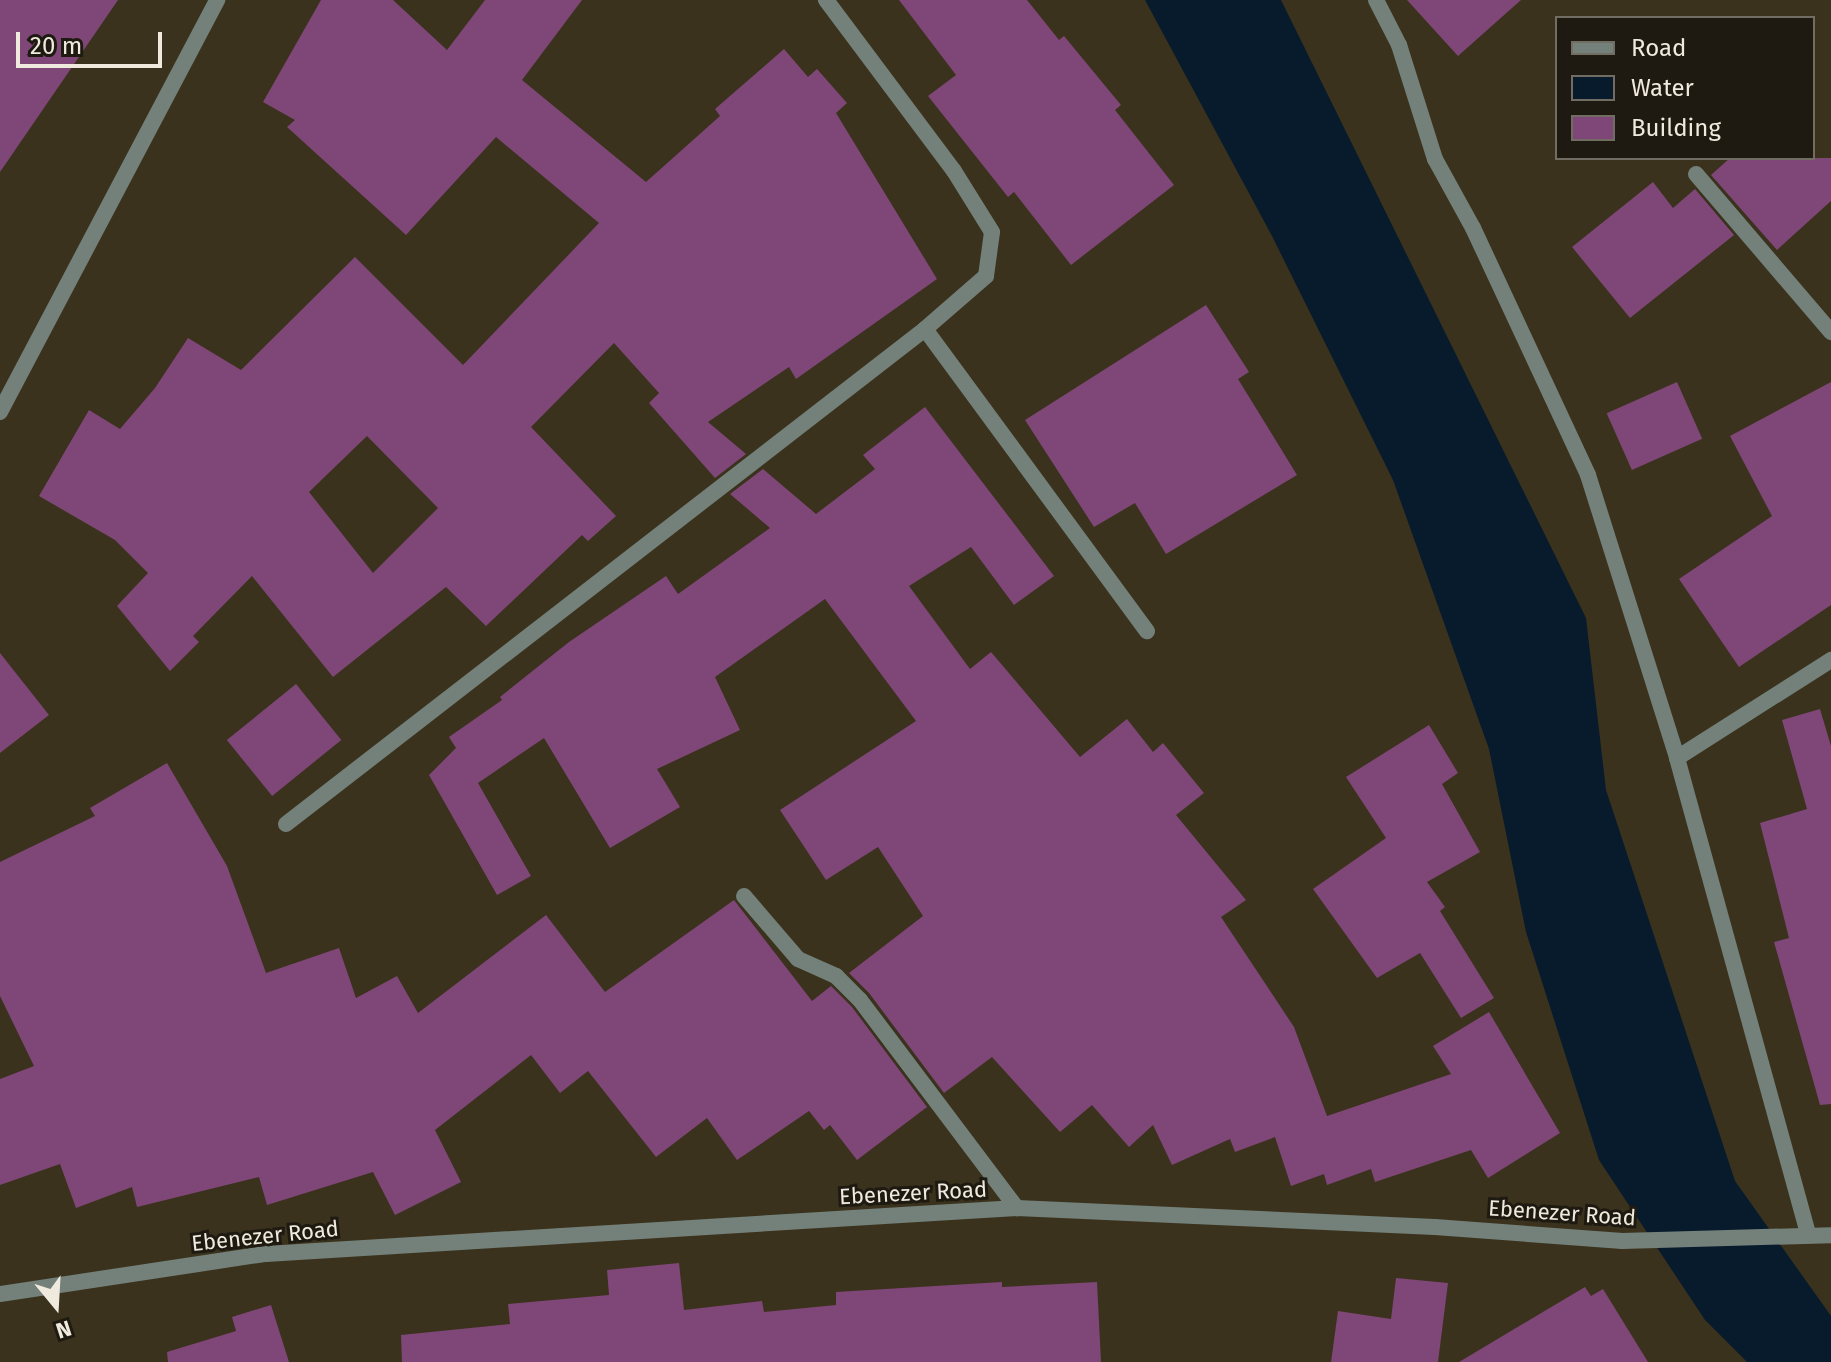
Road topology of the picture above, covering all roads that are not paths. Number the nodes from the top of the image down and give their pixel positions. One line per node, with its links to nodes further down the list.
1 (217, 0): 7 (street)
2 (826, 0): 5 (street)
3 (1376, 0): 10 (street)
4 (1696, 174): 6 (street)
5 (925, 329): 8 (street); 11 (street)
6 (1831, 332)
7 (0, 412)
8 (1147, 631)
9 (1831, 660): 10 (street)
10 (1677, 758): 14 (street)
11 (286, 824)
12 (744, 896): 13 (street)
13 (1017, 1208): 14 (street, Ebenezer Road); 16 (street, Ebenezer Road)
14 (1808, 1235): 15 (street, Ebenezer Road)
15 (1831, 1235)
16 (0, 1294)

